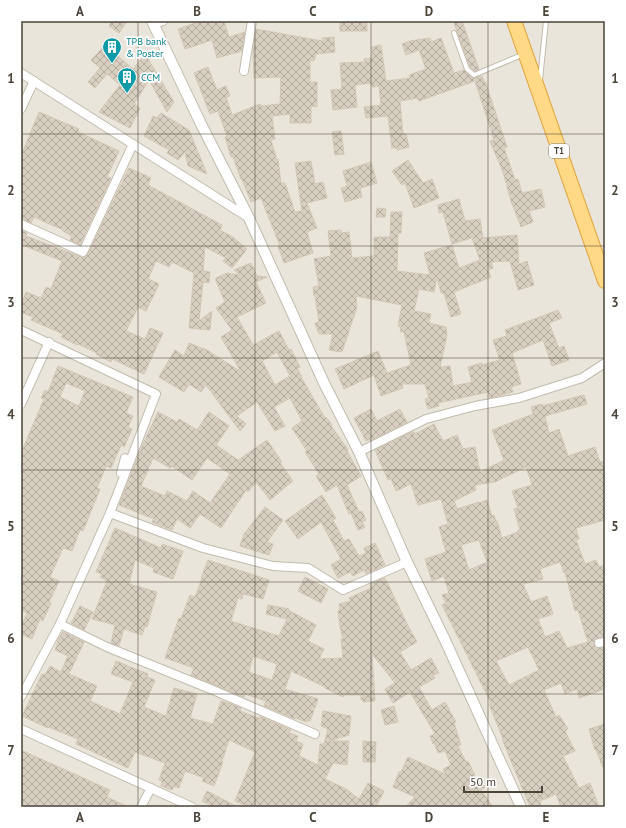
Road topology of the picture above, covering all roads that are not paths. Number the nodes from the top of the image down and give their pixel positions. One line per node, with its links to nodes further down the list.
1 (252, 21): 7 (street)
2 (514, 21): 6 (highway, T1)
3 (546, 21): 10 (lane)
4 (156, 22): 13 (street)
5 (454, 33): 6 (lane)
6 (525, 54): 10 (highway, T1)
7 (244, 72)
8 (21, 74): 9 (street)
9 (34, 81): 11 (street); 12 (street)
10 (538, 92): 15 (highway, T1)
11 (21, 109)
12 (133, 144): 13 (street); 14 (street)
13 (249, 218): 20 (street)
14 (21, 224)
15 (605, 281)
16 (21, 330): 17 (street)
17 (49, 342): 19 (street); 22 (street)
18 (605, 363): 20 (street)
19 (21, 404)
20 (359, 452): 23 (street)
21 (125, 458): 22 (street)
22 (110, 513): 23 (street); 24 (street)
23 (407, 562): 32 (street)
24 (60, 624): 25 (street); 26 (street); 28 (street)
25 (21, 697)
26 (21, 704)
27 (21, 729): 29 (street)
28 (314, 734)
29 (151, 788): 30 (street); 31 (street)
30 (141, 807)
31 (192, 807)
32 (521, 807)

